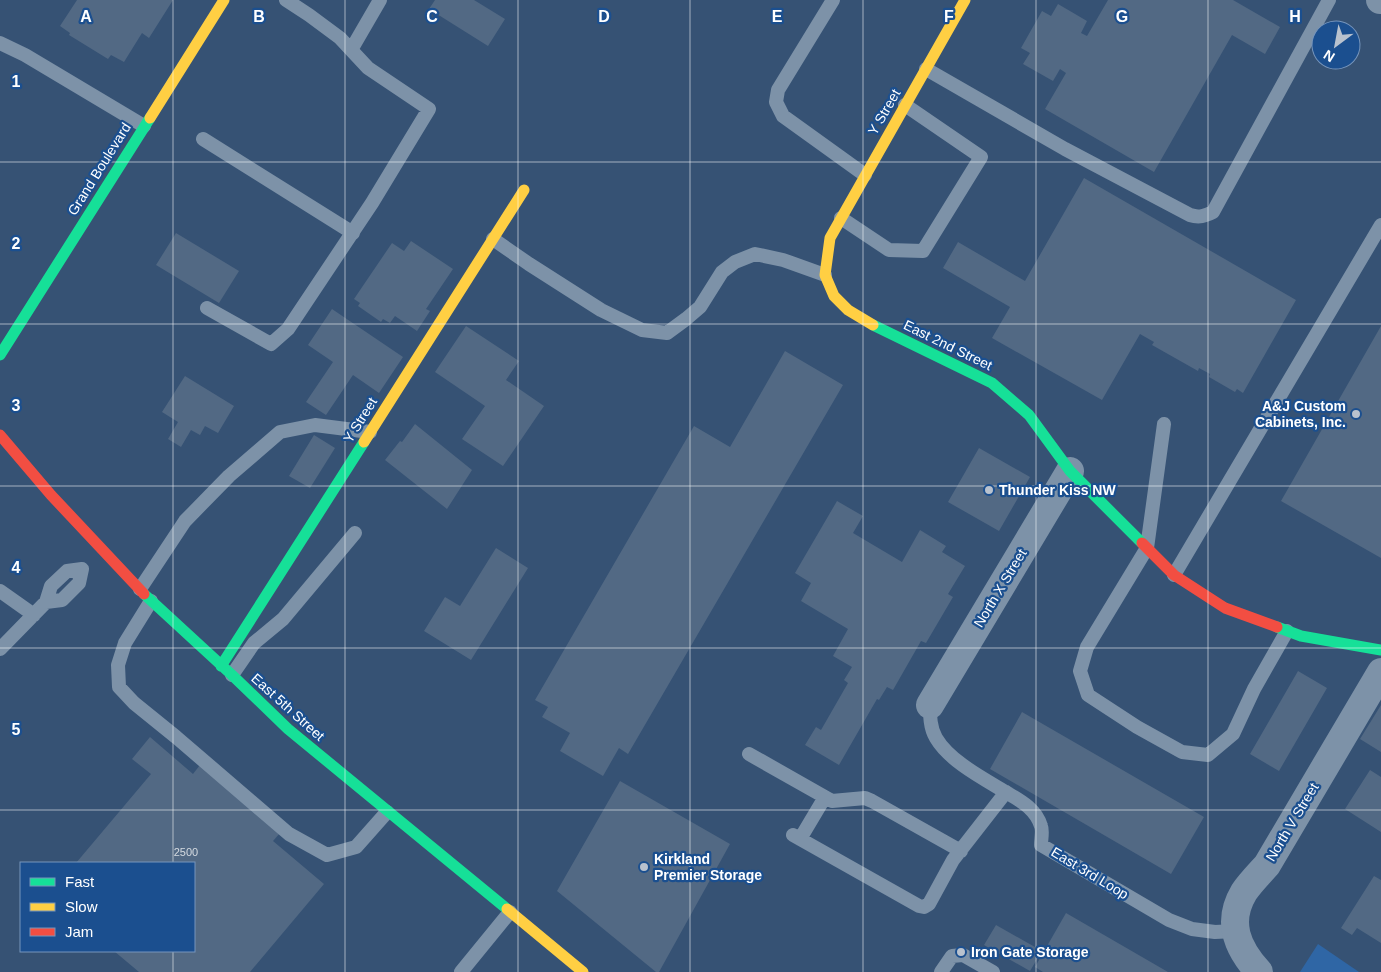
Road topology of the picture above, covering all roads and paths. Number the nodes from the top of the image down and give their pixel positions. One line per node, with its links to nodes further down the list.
1 (224, 0): 11 (street, Grand Boulevard)
2 (286, 0): 8 (lane)
3 (380, 0): 8 (lane)
4 (833, 0): 13 (lane)
5 (965, 0): 9 (street, Y Street)
6 (1329, 0): 9 (lane)
7 (0, 43): 11 (lane)
8 (351, 50): 17 (lane)
9 (926, 69): 10 (street, Y Street)
10 (905, 105): 13 (street, Y Street); 15 (lane)
11 (144, 126): 21 (street, Grand Boulevard)
12 (203, 140): 17 (lane)
13 (866, 175): 15 (street, Y Street)
14 (524, 190): 18 (street, Y Street)
15 (841, 218): 19 (street, Y Street)
16 (1381, 225): 29 (lane)
17 (353, 233): 20 (lane)
18 (493, 239): 19 (lane); 23 (street, Y Street)
19 (825, 276): 25 (street, East 2nd Street)
20 (207, 308)
21 (0, 355)
22 (1164, 424): 27 (lane)
23 (370, 432): 30 (lane); 37 (street, Y Street)
24 (0, 435): 28 (street, East 5th Street)
25 (1070, 471): 27 (street, East 2nd Street); 39 (street, North X Street)
26 (355, 533): 37 (lane)
27 (1147, 548): 29 (street, East 2nd Street); 34 (lane)
28 (92, 560): 30 (street, East 5th Street); 33 (lane)
29 (1174, 575): 34 (street, East 2nd Street)
30 (140, 590): 32 (street, East 5th Street)
31 (0, 591): 33 (lane)
32 (150, 601): 37 (street, East 5th Street); 43 (lane)
33 (34, 615): 35 (lane)
34 (1287, 631): 36 (street, East 2nd Street)
35 (0, 649)
36 (1381, 650)
37 (226, 671): 43 (street, East 5th Street)
38 (1381, 672): 46 (street, North V Street)
39 (930, 705): 41 (lane, East 3rd Loop)
40 (749, 754): 42 (lane)
41 (1006, 792): 44 (lane); 46 (lane, East 3rd Loop)
42 (825, 797): 44 (lane); 44 (lane)
43 (387, 812): 45 (street, East 5th Street)
44 (961, 851)
45 (510, 912): 47 (lane); 48 (street, East 5th Street)
46 (1234, 931): 51 (street)
47 (461, 972)
48 (583, 972)
49 (941, 972): 50 (lane)
50 (993, 972)
51 (1259, 972)

